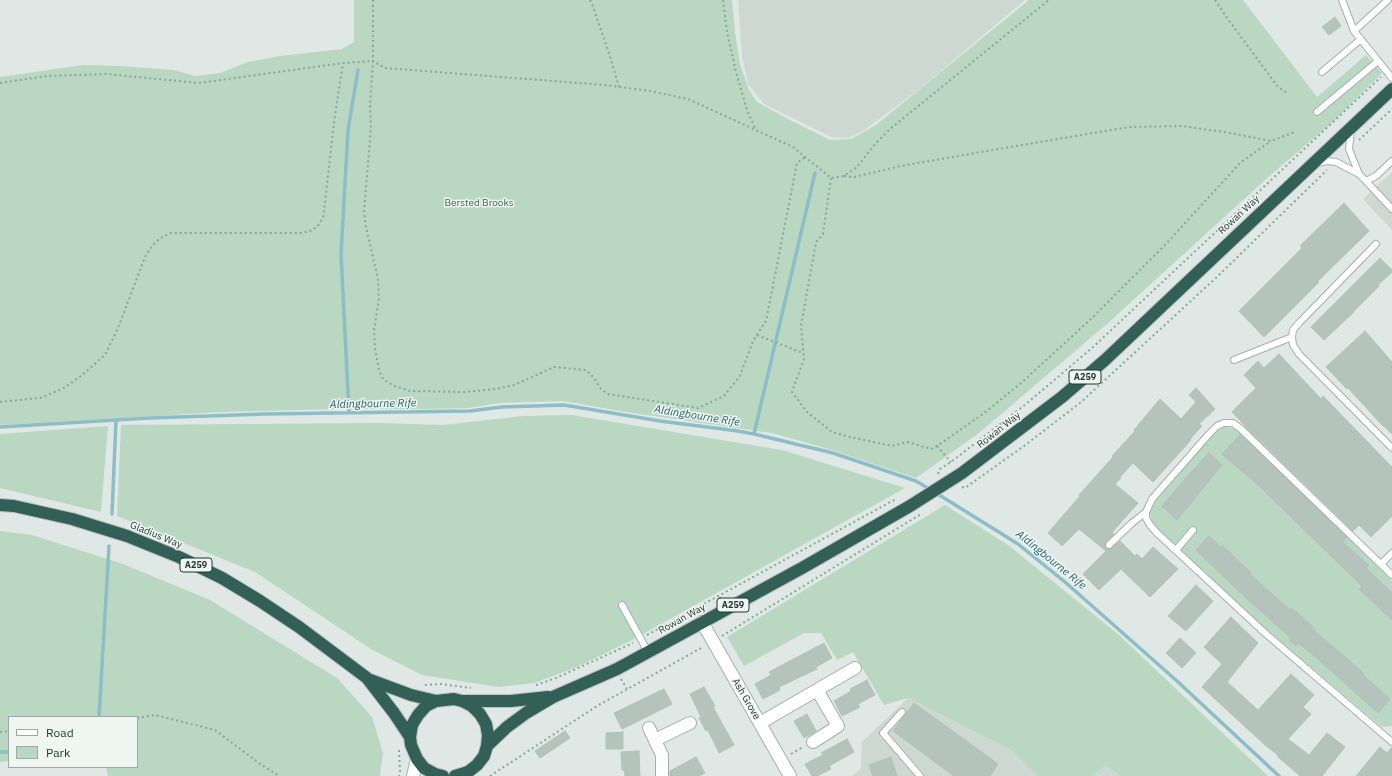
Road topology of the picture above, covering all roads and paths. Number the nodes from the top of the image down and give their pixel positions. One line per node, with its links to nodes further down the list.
1 (373, 0): 10 (path)
2 (590, 0): 17 (path)
3 (723, 0): 23 (path)
4 (1049, 0): 32 (path)
5 (1216, 0): 19 (path)
6 (1342, 0): 8 (lane)
7 (1388, 0): 8 (lane)
8 (1354, 31): 9 (lane)
9 (1361, 40): 11 (lane); 14 (lane)
10 (373, 61): 12 (path); 17 (path); 38 (path)
11 (1378, 61): 13 (lane); 21 (lane)
12 (343, 63): 16 (path); 42 (path)
13 (1386, 71): 15 (lane); 45 (path)
14 (1322, 72)
15 (1392, 78)
16 (0, 83)
17 (619, 87): 23 (path)
18 (1392, 89): 22 (highway, Rowan Way / A259)
19 (1286, 92)
20 (1392, 109): 26 (path)
21 (1318, 112)
22 (1351, 127): 26 (lane); 30 (highway, Rowan Way / A259)
23 (755, 130): 27 (path)
24 (1295, 132): 25 (path)
25 (1271, 141): 32 (path); 43 (path)
26 (1349, 149): 31 (lane)
27 (805, 157): 33 (path); 38 (path)
28 (1392, 161): 34 (lane)
29 (1336, 162): 30 (lane); 31 (lane); 37 (path)
30 (1311, 164): 57 (highway, Rowan Way / A259)
31 (1359, 174): 34 (lane)
32 (844, 176): 33 (path)
33 (831, 178): 40 (path)
34 (1366, 181): 35 (lane)
35 (1392, 209)
36 (1376, 244): 39 (lane)
37 (1218, 276)
38 (757, 335): 40 (path)
39 (1292, 337): 41 (lane); 44 (lane)
40 (803, 353): 43 (path)
41 (1234, 360)
42 (0, 402)
43 (937, 446): 45 (path)
44 (1392, 448)
45 (951, 462): 46 (path)
46 (937, 477)
47 (899, 499): 58 (path)
48 (0, 505): 61 (highway, Gladius Way / A259)
49 (1146, 512): 51 (lane); 52 (lane); 54 (lane)
50 (1193, 530): 52 (lane)
51 (1109, 545)
52 (1176, 550): 75 (lane)
53 (1392, 553): 54 (lane)
54 (1381, 564): 55 (lane)
55 (1392, 575)
56 (622, 605): 58 (lane)
57 (702, 622): 59 (highway, Rowan Way / A259); 72 (street, Ash Grove)
58 (641, 639): 59 (lane); 62 (path)
59 (648, 652): 66 (highway, Rowan Way / A259)
60 (855, 668): 64 (street)
61 (367, 678): 65 (highway, Gladius Way / A259); 74 (highway, Gladius Way / A259)
62 (536, 686)
63 (474, 688): 65 (path)
64 (817, 690): 72 (street); 77 (street)
65 (411, 695): 67 (highway, Gladius Way / A259)
66 (554, 697): 68 (highway, Rowan Way / A259); 79 (highway, Rowan Way / A259)
67 (436, 701): 68 (highway, Rowan Way); 74 (highway)
68 (462, 701): 79 (highway)
69 (902, 712): 89 (lane)
70 (138, 718): 82 (path)
71 (690, 723): 76 (street)
72 (760, 723): 81 (street, Ash Grove)
73 (649, 728): 76 (street)
74 (410, 737): 80 (highway, Gladius Way)
75 (1391, 739)
76 (655, 740): 87 (street)
77 (813, 742): 81 (path)
78 (397, 743): 83 (path)
79 (488, 746): 86 (highway, Rowan Way)
80 (417, 759): 84 (street); 85 (highway)
81 (781, 760): 88 (street, Ash Grove)
82 (278, 776)
83 (399, 776)
84 (413, 776)
85 (443, 776)
86 (457, 776)
87 (662, 776)
88 (789, 776)
89 (920, 776)

